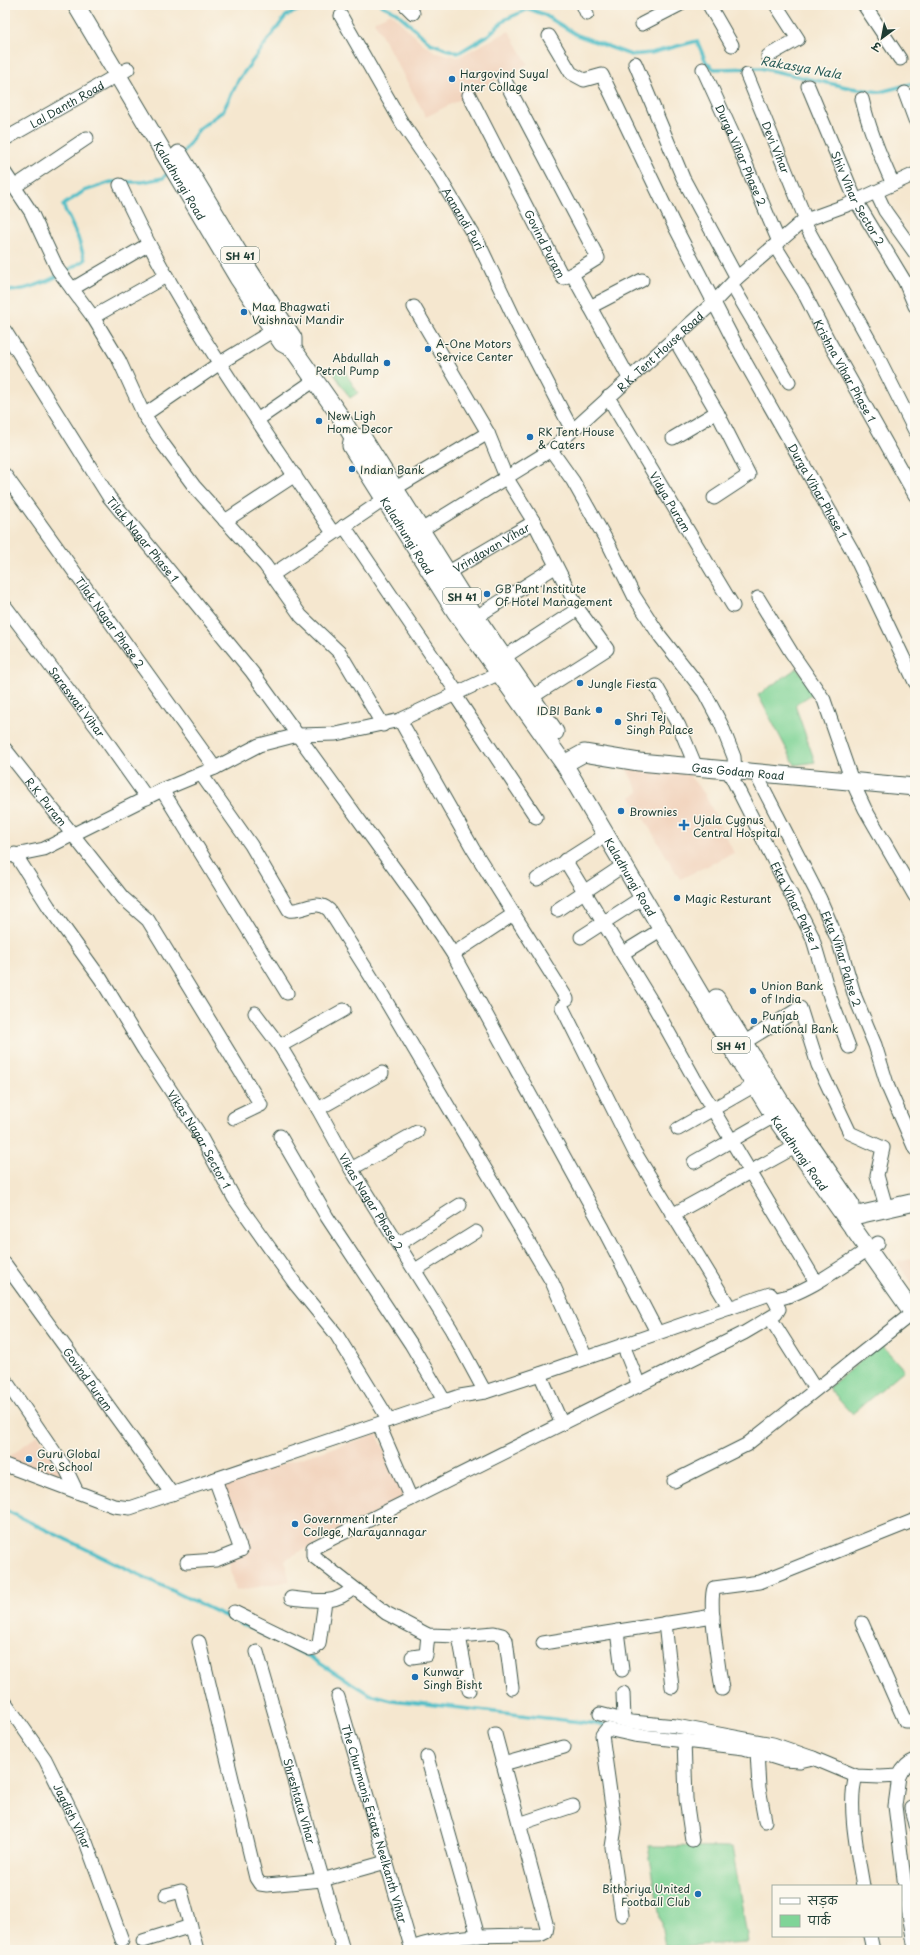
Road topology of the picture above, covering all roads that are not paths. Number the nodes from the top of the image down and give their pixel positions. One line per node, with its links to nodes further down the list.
1 (76, 5): 15 (main road, Kaladhungi Road / SH 41)
2 (88, 5): 15 (main road, Kaladhungi Road / SH 41)
3 (680, 5): 8 (street)
4 (709, 5): 10 (street)
5 (776, 5): 11 (street)
6 (864, 5): 12 (street)
7 (341, 16): 59 (street, Aanandi Puri)
8 (642, 24)
9 (548, 36): 42 (street, Durga Vihar Phase 1)
10 (732, 45)
11 (768, 56)
12 (900, 59)
13 (635, 63): 41 (street)
14 (703, 69): 34 (street, Durga Vihar Phase 2)
15 (123, 72): 24 (street, Lal Danth Road); 36 (main road, Kaladhungi Road / SH 41)
16 (747, 75): 32 (street, Devi Vihar)
17 (504, 79): 37 (street)
18 (808, 86): 31 (street, Shiv Vihar Sector 2)
19 (905, 94): 22 (street)
20 (469, 95): 37 (street, Govind Puram)
21 (862, 99): 27 (street)
22 (915, 120)
23 (87, 138): 29 (street)
24 (5, 139)
25 (5, 173): 29 (street)
26 (915, 174): 27 (street, R.K. Tent House Road)
27 (893, 184): 30 (street, R.K. Tent House Road)
28 (120, 185): 33 (street)
29 (14, 187): 39 (street)
30 (876, 192): 31 (street, R.K. Tent House Road); 35 (street)
31 (856, 202): 32 (street, R.K. Tent House Road); 43 (street, Shiv Vihar Sector 2)
32 (804, 221): 34 (street, R.K. Tent House Road); 60 (street, Devi Vihar)
33 (149, 244): 38 (street); 39 (street)
34 (777, 244): 41 (street, R.K. Tent House Road); 68 (street, Krishna Vihar Phase 1)
35 (915, 253)
36 (244, 274): 47 (main road, Kaladhungi Road / SH 41); 50 (main road, Kaladhungi Road / SH 41)
37 (572, 274): 45 (street, Govind Puram)
38 (166, 276): 46 (street); 51 (street)
39 (65, 279): 46 (street)
40 (642, 280): 45 (street)
41 (735, 281): 42 (street, R.K. Tent House Road); 54 (street)
42 (714, 302): 49 (street, R.K. Tent House Road); 83 (street, Durga Vihar Phase 1)
43 (915, 306)
44 (414, 307): 61 (street)
45 (590, 307): 52 (street, Govind Puram)
46 (93, 317): 57 (street)
47 (274, 330): 50 (main road, Kaladhungi Road / SH 41); 51 (street)
48 (5, 331): 89 (street, Tilak Nagar Phase 1)
49 (674, 338): 52 (street, R.K. Tent House Road); 56 (street)
50 (293, 349): 53 (main road, Kaladhungi Road / SH 41)
51 (220, 363): 57 (street); 58 (street)
52 (629, 378): 55 (street, R.K. Tent House Road)
53 (315, 380): 58 (street); 67 (main road, Kaladhungi Road / SH 41)
54 (789, 382)
55 (608, 397): 59 (street, R.K. Tent House Road); 79 (street, Vidya Puram)
56 (717, 412): 62 (street); 69 (street)
57 (144, 415): 70 (street)
58 (257, 420): 64 (street)
59 (572, 430): 63 (street, R.K. Tent House Road)
60 (915, 431)
61 (488, 433): 66 (street); 67 (street)
62 (673, 438)
63 (551, 450): 66 (street, R.K. Tent House Road); 94 (street, Ekta Vihar Pahse 1)
64 (295, 475): 70 (street); 72 (street)
65 (5, 476): 93 (street, Tilak Nagar Phase 2)
66 (506, 477): 71 (street); 73 (street, R.K. Tent House Road)
67 (390, 494): 72 (street); 73 (main road, Kaladhungi Road / SH 41)
68 (915, 495)
69 (714, 498)
70 (225, 521): 76 (street)
71 (534, 522): 74 (street); 75 (street, Vrindavan Vihar)
72 (338, 529): 76 (street); 85 (street)
73 (415, 535): 75 (main road, Kaladhungi Road / SH 41); 82 (main road, Kaladhungi Road / SH 41)
74 (556, 567): 80 (street); 81 (street)
75 (447, 573): 81 (main road, Kaladhungi Road / SH 41)
76 (272, 575): 88 (street)
77 (758, 598): 97 (street)
78 (5, 606): 100 (street, Saraswati Vihar)
79 (733, 606)
80 (578, 609): 82 (street); 86 (street)
81 (476, 616): 82 (main road, Kaladhungi Road / SH 41)
82 (505, 666): 85 (street); 86 (main road, Kaladhungi Road / SH 41); 91 (main road, Kaladhungi Road / SH 41)
83 (915, 682)
84 (656, 686): 92 (street)
85 (456, 695): 87 (street); 101 (street)
86 (532, 696): 91 (main road, Kaladhungi Road / SH 41)
87 (400, 720): 88 (street); 112 (street)
88 (383, 724): 89 (street)
89 (298, 735): 93 (street); 118 (street, Tilak Nagar Phase 1)
90 (5, 749): 103 (street, R.K. Puram)
91 (568, 761): 92 (main road, Gas Godam Road); 102 (main road, Kaladhungi Road / SH 41)
92 (696, 767): 94 (main road, Gas Godam Road)
93 (215, 768): 95 (street)
94 (732, 771): 96 (main road, Gas Godam Road); 124 (street, Ekta Vihar Pahse 1)
95 (201, 774): 99 (street); 157 (street)
96 (756, 774): 97 (main road, Gas Godam Road); 136 (street, Ekta Vihar Pahse 2)
97 (852, 781): 98 (main road, Gas Godam Road); 109 (street)
98 (915, 787)
99 (162, 790): 100 (street); 119 (street)
100 (147, 798): 103 (street)
101 (536, 817)
102 (611, 832): 105 (street); 106 (main road, Kaladhungi Road / SH 41); 116 (main road, Kaladhungi Road / SH 41)
103 (74, 835): 104 (street); 130 (street, R.K. Puram)
104 (10, 856): 164 (street, Vikas Nagar Sector 1)
105 (565, 860): 107 (street); 108 (street)
106 (624, 865): 108 (street); 110 (main road, Kaladhungi Road / SH 41)
107 (537, 879)
108 (585, 891): 111 (street); 113 (street)
109 (915, 896)
110 (643, 897): 113 (street); 114 (main road, Kaladhungi Road / SH 41)
111 (557, 910)
112 (514, 914): 118 (street); 143 (street)
113 (604, 922): 115 (street); 117 (street)
114 (662, 929): 116 (main road, Kaladhungi Road / SH 41); 117 (street)
115 (580, 936)
116 (675, 941): 122 (main road, Kaladhungi Road / SH 41); 126 (main road, Kaladhungi Road / SH 41)
117 (623, 953): 128 (street)
118 (453, 954): 155 (street, Tilak Nagar Phase 1)
119 (287, 993)
120 (344, 1010): 123 (street)
121 (255, 1013): 123 (street, Vikas Nagar Phase 2)
122 (743, 1043): 142 (street); 144 (main road, Kaladhungi Road / SH 41)
123 (280, 1046): 127 (street, Vikas Nagar Phase 2)
124 (849, 1047)
125 (382, 1073): 127 (street)
126 (755, 1085): 128 (street); 129 (main road, Kaladhungi Road / SH 41)
127 (318, 1109): 138 (street, Vikas Nagar Phase 2)
128 (713, 1109): 131 (street); 134 (street)
129 (774, 1116): 134 (street); 135 (main road, Kaladhungi Road / SH 41)
130 (234, 1118)
131 (678, 1128)
132 (417, 1132): 138 (street)
133 (280, 1136): 163 (street)
134 (732, 1141): 137 (street); 139 (street)
135 (795, 1147): 139 (street); 144 (main road, Kaladhungi Road / SH 41)
136 (915, 1149)
137 (694, 1162)
138 (352, 1169): 146 (street, Vikas Nagar Phase 2)
139 (751, 1171): 143 (street); 150 (street)
140 (915, 1202): 142 (main road)
141 (460, 1205): 146 (street)
142 (886, 1207): 144 (main road)
143 (672, 1215): 152 (street)
144 (853, 1217): 147 (main road, Kaladhungi Road / SH 41)
145 (476, 1232): 149 (street)
146 (399, 1244): 149 (street, Vikas Nagar Phase 2)
147 (873, 1246): 150 (street); 153 (main road, Kaladhungi Road / SH 41)
148 (5, 1264): 170 (street, Govind Puram)
149 (415, 1270): 162 (street, Vikas Nagar Phase 2)
150 (816, 1282): 151 (street)
151 (774, 1299): 152 (street); 160 (street)
152 (730, 1308): 155 (street)
153 (914, 1309): 161 (street)
154 (774, 1324): 161 (street)
155 (657, 1332): 156 (street)
156 (623, 1345): 157 (street); 160 (street)
157 (586, 1358): 158 (street)
158 (540, 1374): 162 (street); 165 (street)
159 (5, 1380): 169 (street)
160 (639, 1385): 165 (street)
161 (815, 1389): 168 (street)
162 (485, 1392): 163 (street)
163 (444, 1402): 164 (street)
164 (384, 1422): 167 (street); 171 (street, Vikas Nagar Sector 1)
165 (562, 1424): 171 (street)
166 (5, 1465): 169 (street)
167 (215, 1479): 170 (street); 173 (street)
168 (674, 1481)
169 (77, 1492): 170 (street)
170 (172, 1494)
171 (411, 1499): 174 (street)
172 (915, 1520): 178 (street)
173 (187, 1562)
174 (353, 1588): 176 (street); 182 (street)
175 (291, 1598): 176 (street)
176 (325, 1601): 177 (street)
177 (234, 1612)
178 (713, 1616): 180 (street); 191 (street)
179 (862, 1623): 198 (street)
180 (665, 1624): 181 (street); 189 (street)
181 (617, 1631): 185 (street); 188 (street)
182 (428, 1635): 183 (street); 187 (street)
183 (459, 1636): 190 (street); 192 (street)
184 (199, 1642): 216 (street)
185 (543, 1643)
186 (257, 1652): 216 (street, Shreshtata Vihar)
187 (412, 1657)
188 (622, 1670)
189 (672, 1687)
190 (512, 1688)
191 (722, 1689)
192 (469, 1690)
193 (623, 1693): 197 (street)
194 (338, 1697): 215 (street, The Churmanis Estate Neelkanth Vihar)
195 (5, 1702): 223 (street, Jagdish Vihar)
196 (600, 1714): 197 (street)
197 (624, 1720): 204 (street)
198 (915, 1721)
199 (495, 1734): 206 (street)
200 (684, 1740): 202 (street); 214 (street); 219 (street)
201 (564, 1747): 206 (street)
202 (757, 1751): 204 (street); 211 (street)
203 (426, 1757): 221 (street)
204 (813, 1758): 207 (street)
205 (915, 1760): 208 (street)
206 (503, 1764): 212 (street)
207 (856, 1776): 208 (street); 217 (street)
208 (899, 1776): 226 (street)
209 (573, 1806): 212 (street)
210 (911, 1808): 213 (street)
211 (765, 1821)
212 (518, 1824): 221 (street)
213 (915, 1825)
214 (692, 1840)
215 (386, 1862): 216 (street); 225 (street, The Churmanis Estate Neelkanth Vihar)
216 (322, 1880): 228 (street, Shreshtata Vihar)
217 (863, 1885)
218 (166, 1895): 220 (street)
219 (622, 1915)
220 (191, 1926): 224 (street); 227 (street)
221 (478, 1936): 225 (street)
222 (870, 1937): 229 (street)
223 (122, 1940)
224 (143, 1941)
225 (411, 1949)
226 (915, 1949)
227 (198, 1950)
228 (343, 1950)
229 (872, 1950)

